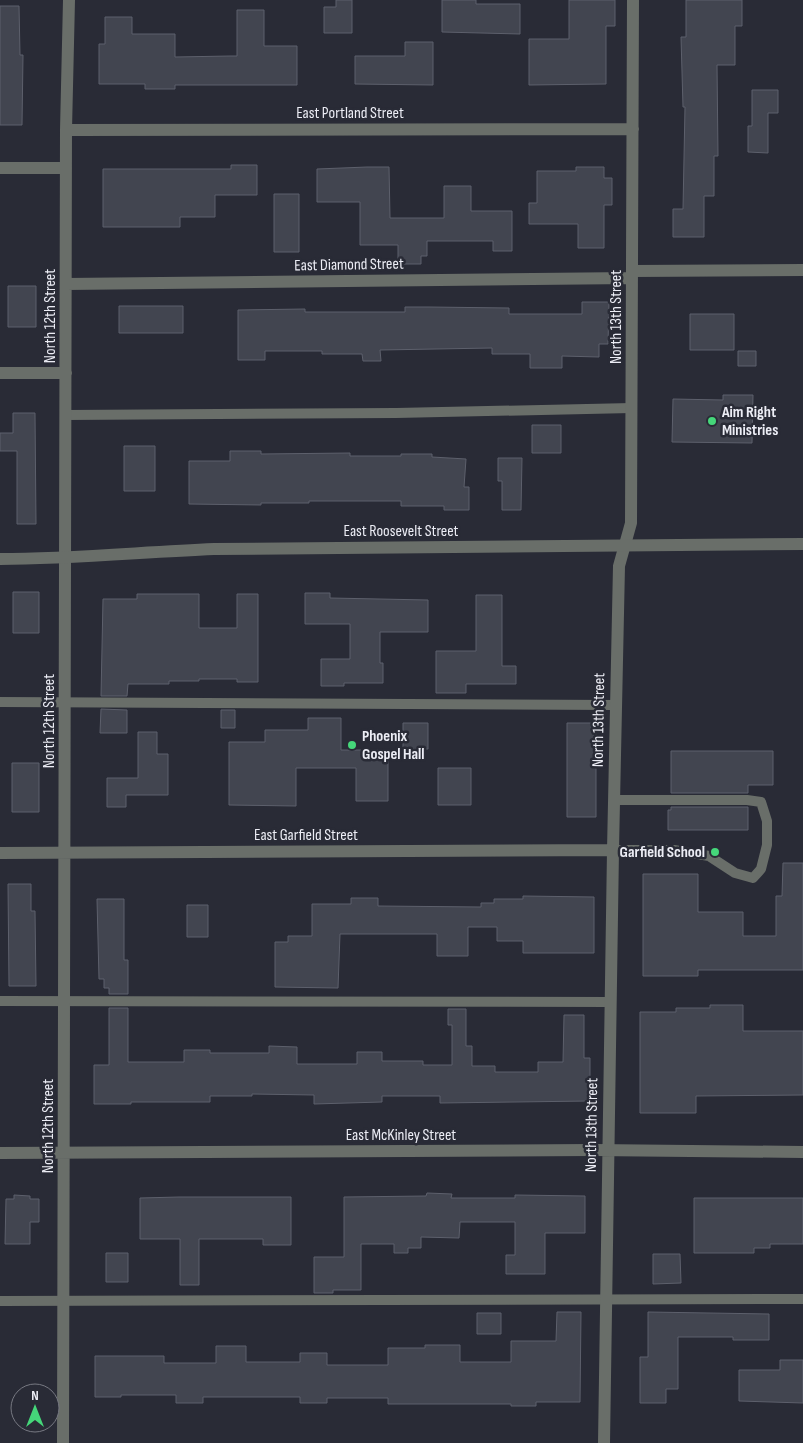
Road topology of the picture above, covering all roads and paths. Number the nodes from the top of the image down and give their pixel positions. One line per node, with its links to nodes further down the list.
1 (69, 0): 4 (street, North 12th Street)
2 (633, 0): 3 (street, North 13th Street)
3 (633, 129): 4 (street, East Portland Street); 8 (street, North 13th Street)
4 (66, 130): 6 (street, North 12th Street)
5 (0, 168): 6 (street)
6 (66, 168): 9 (street, North 12th Street)
7 (803, 270): 8 (street, East Diamond Street)
8 (632, 274): 9 (street, East Diamond Street); 12 (street, North 13th Street)
9 (66, 284): 11 (street, North 12th Street)
10 (0, 373): 11 (street)
11 (66, 373): 13 (street, North 12th Street)
12 (632, 408): 13 (lane); 15 (street, North 13th Street)
13 (66, 415): 16 (street, North 12th Street)
14 (803, 544): 15 (street, East Roosevelt Street)
15 (626, 546): 16 (street, East Roosevelt Street); 20 (street, North 13th Street)
16 (65, 557): 17 (street, East Roosevelt Street); 19 (street, North 12th Street)
17 (0, 559)
18 (0, 702): 19 (lane)
19 (65, 702): 20 (lane); 24 (street, North 12th Street)
20 (616, 705): 21 (street, North 13th Street)
21 (614, 800): 22 (street, North 13th Street); 22 (lane)
22 (613, 850): 24 (street, East Garfield Street); 27 (street, North 13th Street)
23 (0, 852): 24 (street, East Garfield Street)
24 (65, 853): 26 (street, North 12th Street)
25 (0, 1001): 26 (lane)
26 (64, 1001): 27 (lane); 30 (street, North 12th Street)
27 (610, 1002): 28 (street, North 13th Street)
28 (608, 1150): 30 (street, East McKinley Street); 31 (street, East McKinley Street); 32 (street, North 13th Street)
29 (0, 1152): 30 (street, East McKinley Street)
30 (64, 1152): 34 (street, North 12th Street)
31 (803, 1152)
32 (607, 1298): 33 (lane); 34 (lane); 37 (street, North 13th Street)
33 (803, 1299)
34 (64, 1300): 35 (lane); 36 (street, North 12th Street)
35 (0, 1301)
36 (63, 1443)
37 (604, 1443)

